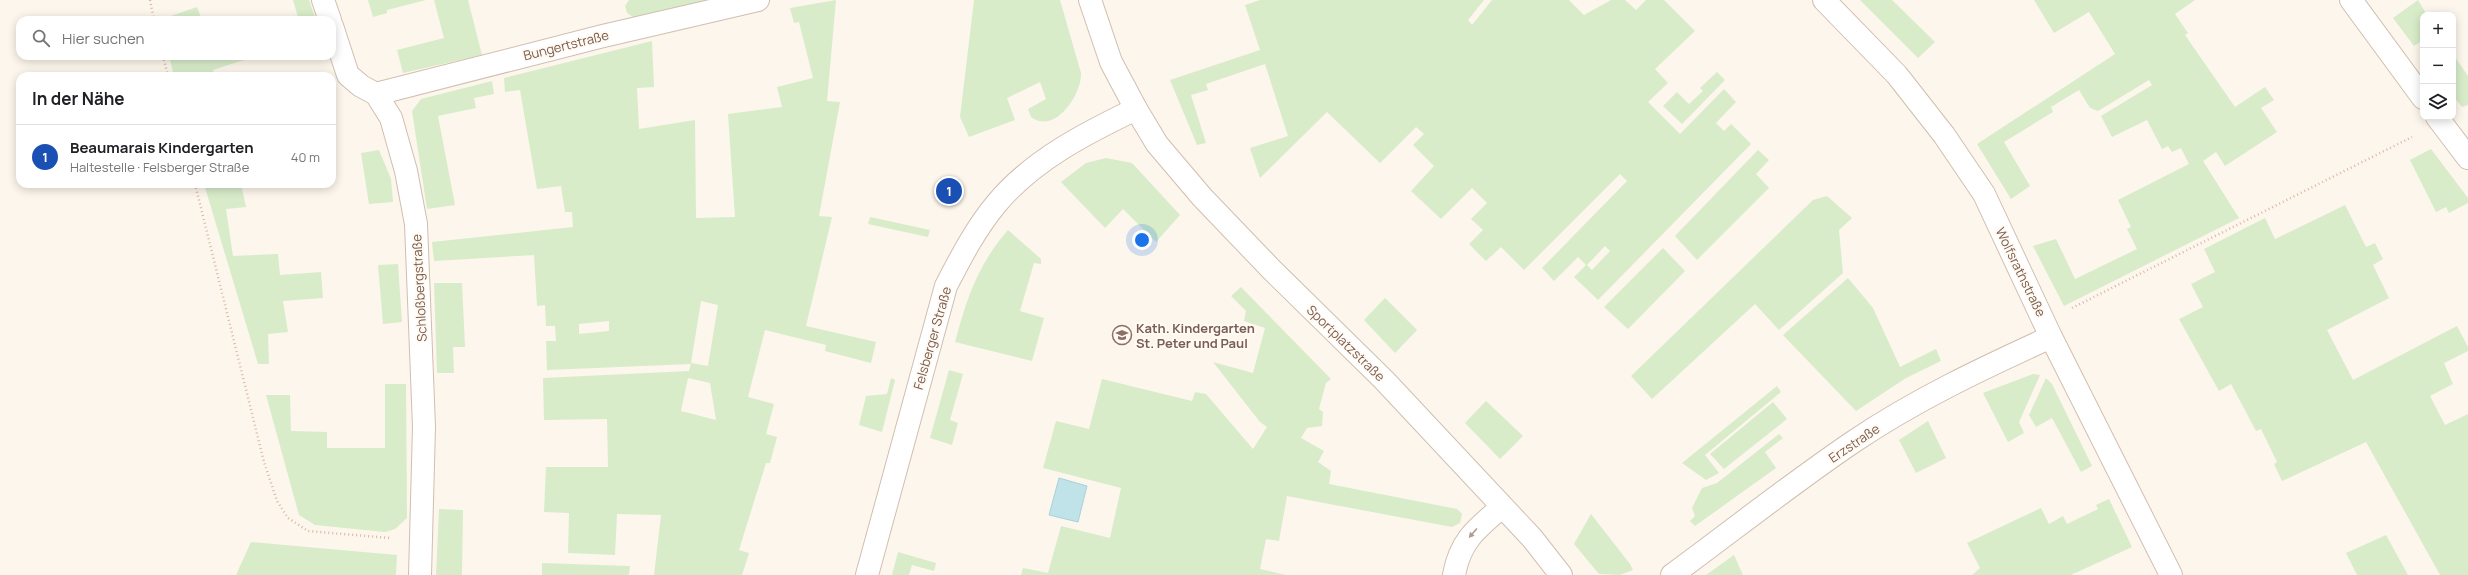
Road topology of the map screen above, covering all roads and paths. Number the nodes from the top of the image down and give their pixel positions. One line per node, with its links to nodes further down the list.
1 (150, 0): 7 (path)
2 (323, 0): 8 (street)
3 (758, 0): 12 (street, Bungertstraße)
4 (1090, 0): 14 (street)
5 (1824, 0): 18 (street, Wolfsrathstraße)
6 (2351, 0): 13 (street)
7 (153, 16)
8 (329, 16)
9 (336, 38): 12 (street, Schloßbergstraße)
10 (164, 60): 11 (path)
11 (167, 72)
12 (376, 94): 20 (street, Schloßbergstraße)
13 (2420, 94)
14 (1136, 109): 19 (street, Sportplatzstraße); 22 (street, Felsberger Straße)
15 (2439, 120): 16 (street); 18 (path)
16 (2468, 158)
17 (196, 188): 20 (path)
18 (2048, 329): 25 (street, Erzstraße); 26 (street, Wolfsrathstraße)
19 (1502, 507): 23 (street, one-way to 23); 24 (street, Sportplatzstraße)
20 (422, 541): 21 (street, Schloßbergstraße)
21 (420, 575)
22 (867, 575)
23 (1454, 575)
24 (1561, 575)
25 (1672, 575)
26 (2171, 575)

